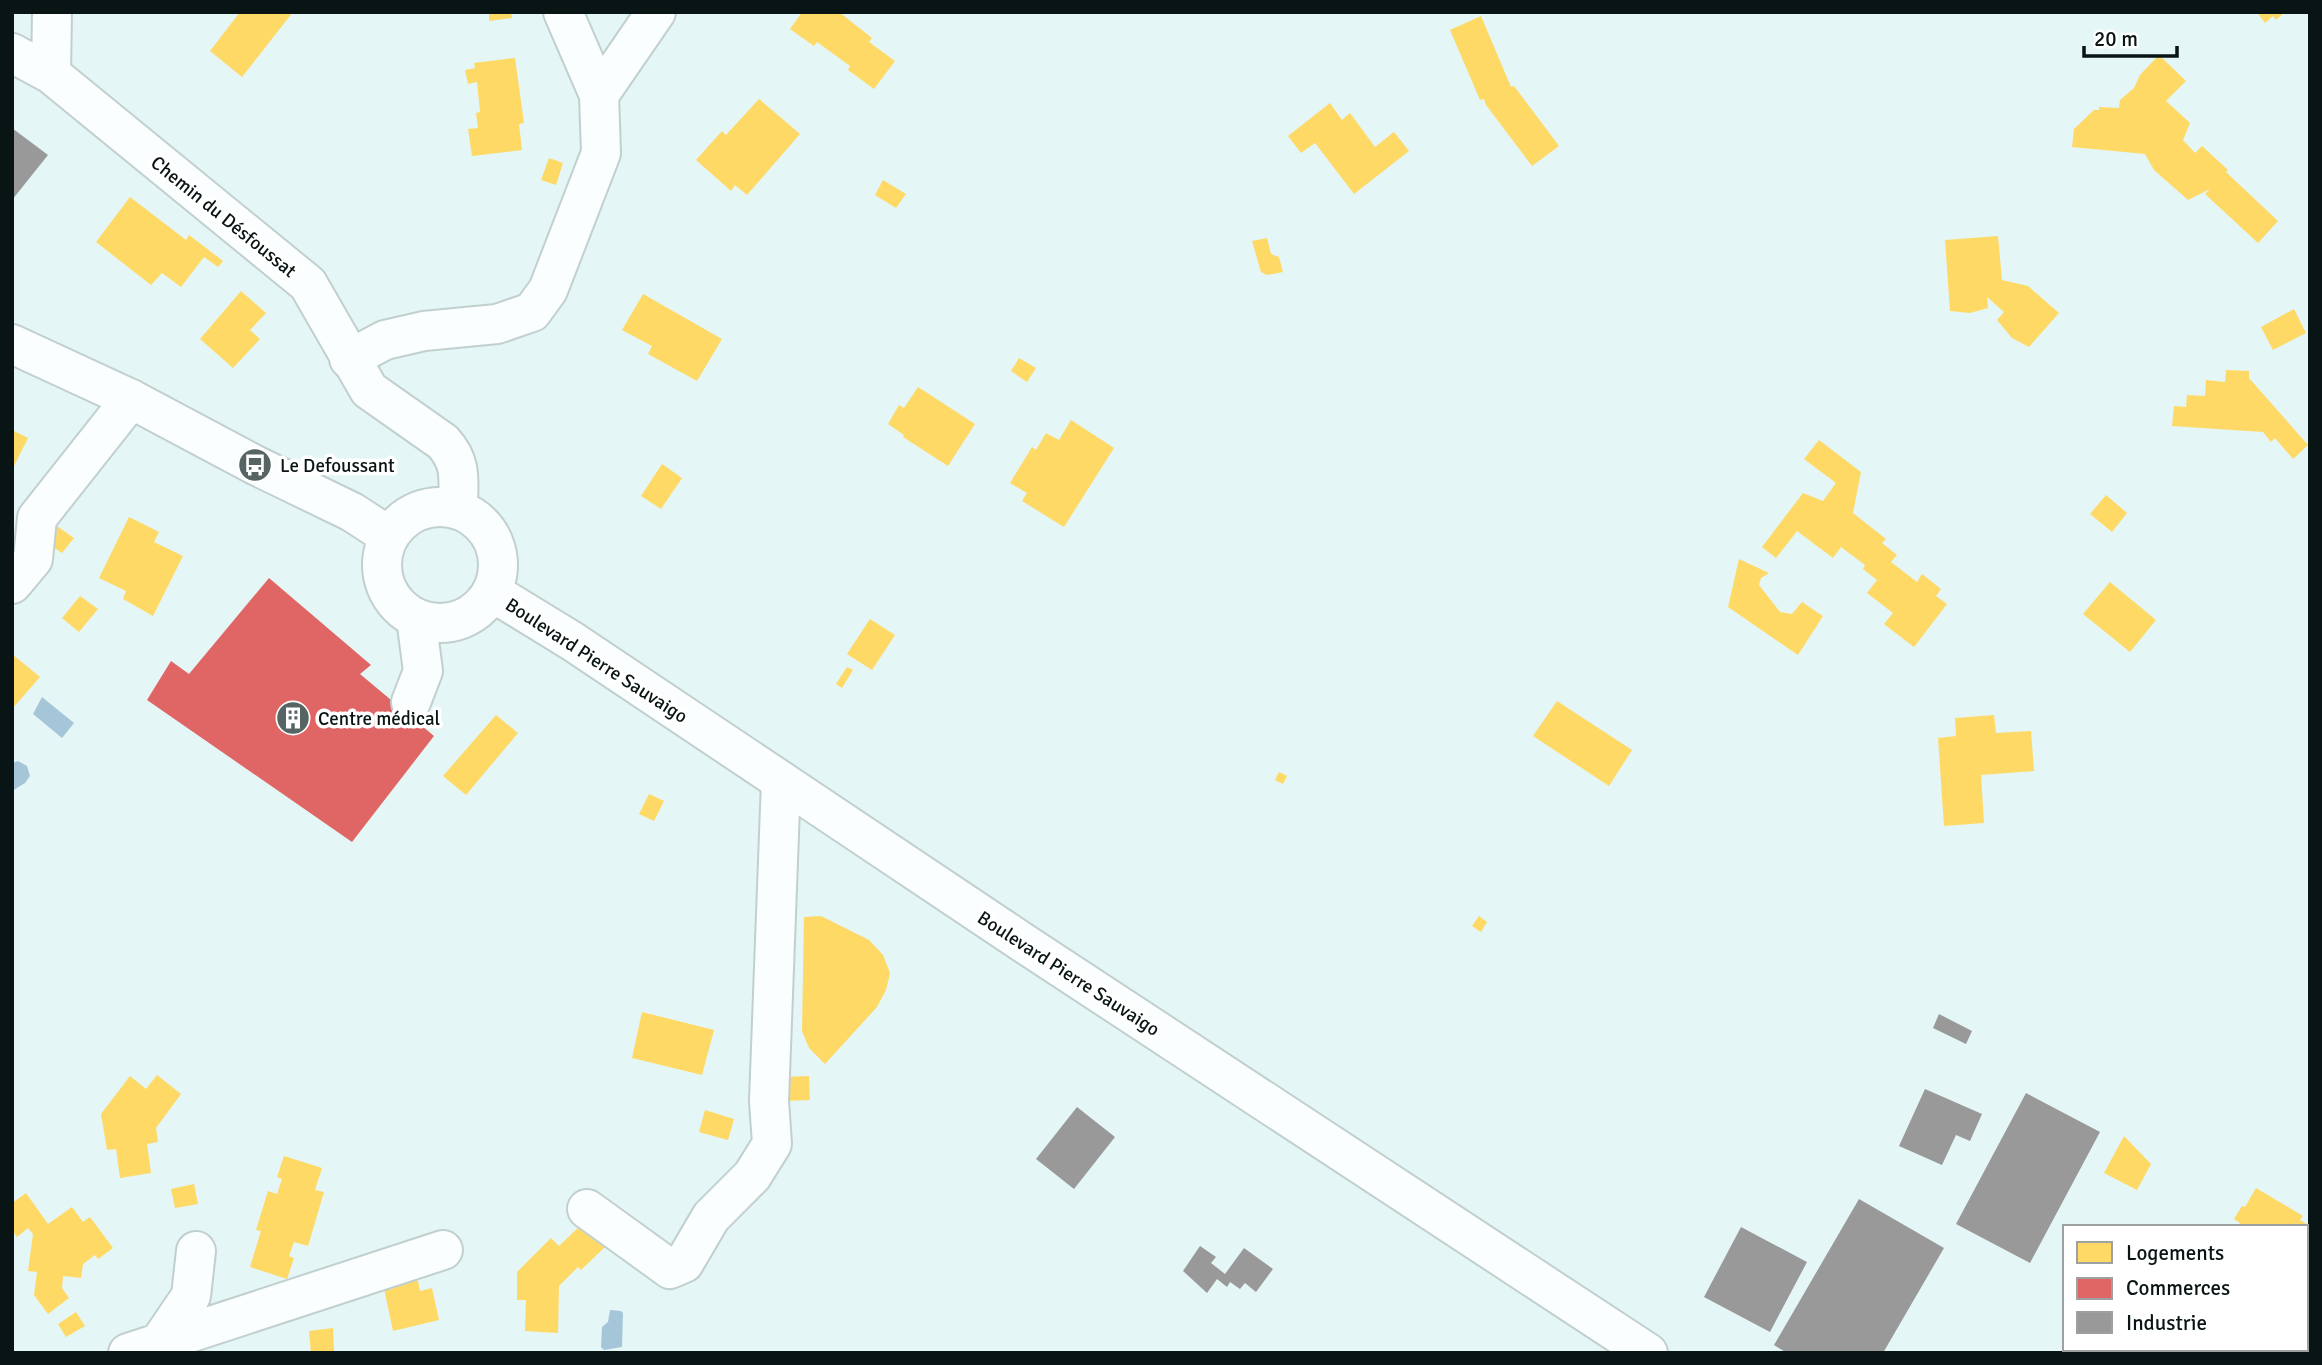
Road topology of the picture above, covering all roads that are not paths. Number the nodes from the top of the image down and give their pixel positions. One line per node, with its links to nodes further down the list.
1 (52, 12): 5 (street)
2 (563, 12): 6 (street)
3 (656, 12): 6 (street)
4 (12, 53): 5 (street, Chemin du Désfoussat)
5 (51, 74): 8 (street, Chemin du Désfoussat)
6 (598, 95): 8 (street)
7 (12, 344): 9 (street)
8 (349, 359): 10 (street, Chemin du Désfoussat)
9 (131, 399): 11 (street); 12 (street)
10 (458, 509): 11 (street); 13 (street)
11 (389, 536): 14 (street)
12 (12, 584)
13 (492, 592): 14 (street); 16 (street, Boulevard Pierre Sauvaigo)
14 (416, 618): 15 (street)
15 (411, 702)
16 (781, 781): 17 (street); 21 (street, Boulevard Pierre Sauvaigo)
17 (587, 1209)
18 (443, 1250): 20 (street)
19 (196, 1251): 20 (street)
20 (144, 1348)
21 (1648, 1353)

